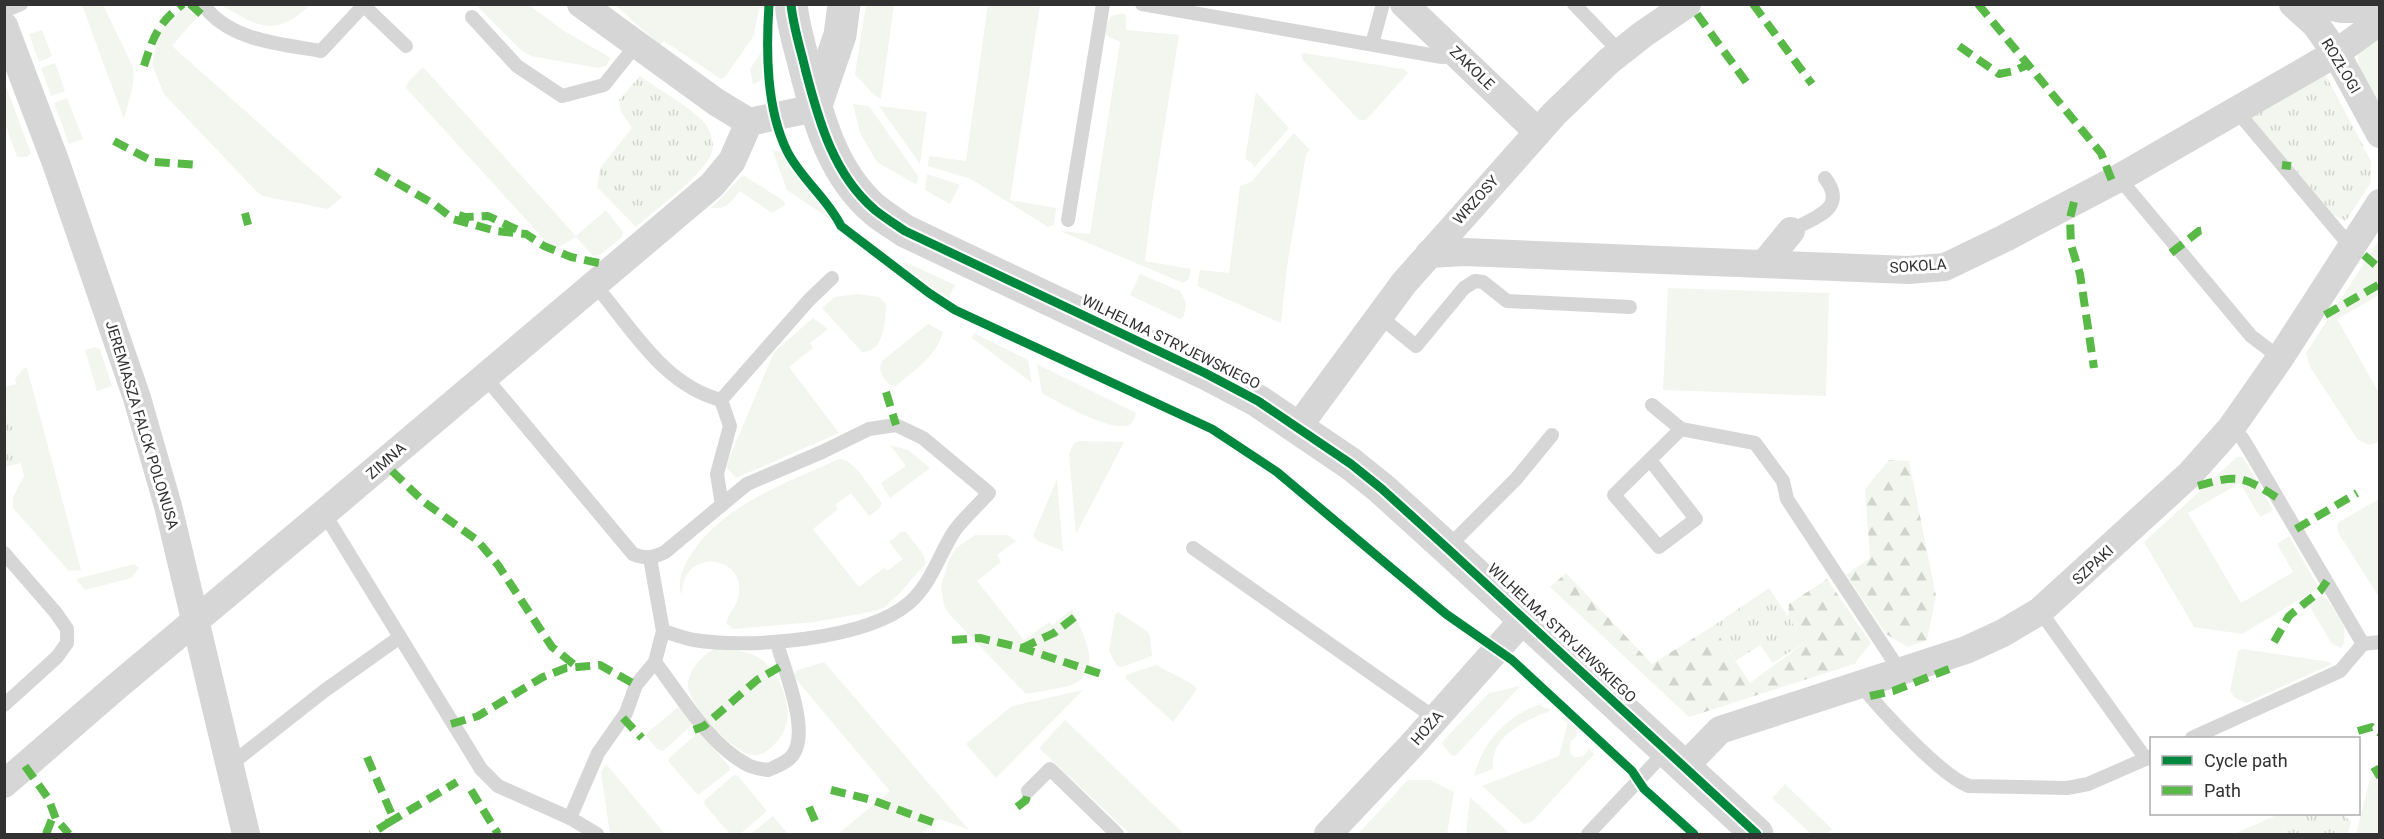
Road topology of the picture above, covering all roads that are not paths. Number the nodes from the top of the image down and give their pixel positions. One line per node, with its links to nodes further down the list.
1 (21, 4): 16 (lane)
2 (203, 4): 14 (lane)
3 (581, 4): 21 (street)
4 (791, 4): 26 (street, WILHELMA STRYJEWSKIEGO)
5 (844, 4): 26 (street)
6 (1103, 4): 34 (lane)
7 (1142, 4): 20 (lane)
8 (1383, 4): 20 (lane)
9 (1404, 4): 25 (street, ZAKOLE)
10 (1574, 4): 23 (lane)
11 (1687, 4): 23 (street, WRZOSY)
12 (2293, 4): 24 (street, ROZŁOGI)
13 (2315, 4): 15 (street)
14 (363, 5): 22 (lane)
15 (2379, 9)
16 (4, 11)
17 (472, 17): 21 (lane)
18 (2379, 21): 24 (street, SOKOLA)
19 (4, 26): 60 (street, JEREMIASZA FALCK POLONUSA)
20 (1372, 44): 25 (lane)
21 (636, 45): 28 (street)
22 (406, 46)
23 (1620, 52): 29 (street, WRZOSY)
24 (2336, 53): 27 (street, SOKOLA); 30 (street, ROZŁOGI)
25 (1459, 56): 29 (street, ZAKOLE)
26 (815, 108): 28 (street); 47 (street, WILHELMA STRYJEWSKIEGO)
27 (2236, 110): 32 (street, SOKOLA); 36 (lane)
28 (749, 122): 40 (street, ZIMNA)
29 (1538, 132): 37 (street, WRZOSY)
30 (2379, 134)
31 (1825, 178): 35 (lane)
32 (2119, 178): 38 (street, SOKOLA); 43 (lane)
33 (2379, 203): 36 (street, SZPAKI)
34 (1068, 220)
35 (1791, 231): 38 (street)
36 (2351, 247): 43 (street, SZPAKI)
37 (1429, 254): 38 (street, SOKOLA); 42 (street, WRZOSY)
38 (1764, 264)
39 (832, 278): 45 (lane)
40 (595, 285): 44 (street, ZIMNA); 45 (lane)
41 (1630, 307): 42 (lane)
42 (1378, 315): 47 (street, WRZOSY)
43 (2280, 358): 48 (street, SZPAKI)
44 (484, 377): 53 (street, ZIMNA); 57 (lane)
45 (721, 400): 52 (lane)
46 (1652, 405): 49 (lane)
47 (1298, 427): 55 (street, WILHELMA STRYJEWSKIEGO)
48 (2231, 428): 58 (street, SZPAKI); 65 (lane)
49 (1681, 429): 51 (lane); 67 (lane)
50 (1552, 435): 55 (lane)
51 (1650, 460): 51 (lane)
52 (722, 505): 57 (lane); 64 (lane)
53 (324, 513): 60 (street, ZIMNA); 62 (lane)
54 (1193, 548): 70 (lane)
55 (1448, 548): 59 (street, WILHELMA STRYJEWSKIEGO)
56 (4, 553): 69 (lane)
57 (650, 558): 61 (lane)
58 (2040, 611): 67 (street, SZPAKI); 72 (lane)
59 (1524, 619): 70 (street, HOŻA); 73 (street, WILHELMA STRYJEWSKIEGO)
60 (196, 621): 74 (street, JEREMIASZA FALCK POLONUSA); 75 (street, ZIMNA)
61 (663, 631): 64 (lane); 66 (lane)
62 (400, 637): 74 (lane); 77 (lane)
63 (2379, 642): 65 (lane)
64 (777, 643): 66 (lane)
65 (2364, 644): 71 (lane)
66 (655, 662): 77 (lane)
67 (1900, 671): 68 (street, SZPAKI)
68 (1860, 684): 72 (lane); 73 (street, SZPAKI)
69 (4, 705)
70 (1435, 718): 81 (street, HOŻA)
71 (2194, 737)
72 (2149, 757)
73 (1675, 759): 82 (lane); 83 (street, WILHELMA STRYJEWSKIEGO)
74 (230, 765): 78 (street, JEREMIASZA FALCK POLONUSA)
75 (5, 783)
76 (1028, 791): 80 (lane)
77 (570, 818): 79 (lane)
78 (246, 834)
79 (597, 834)
80 (1117, 834)
81 (1328, 834)
82 (1588, 834)
83 (1757, 834)

